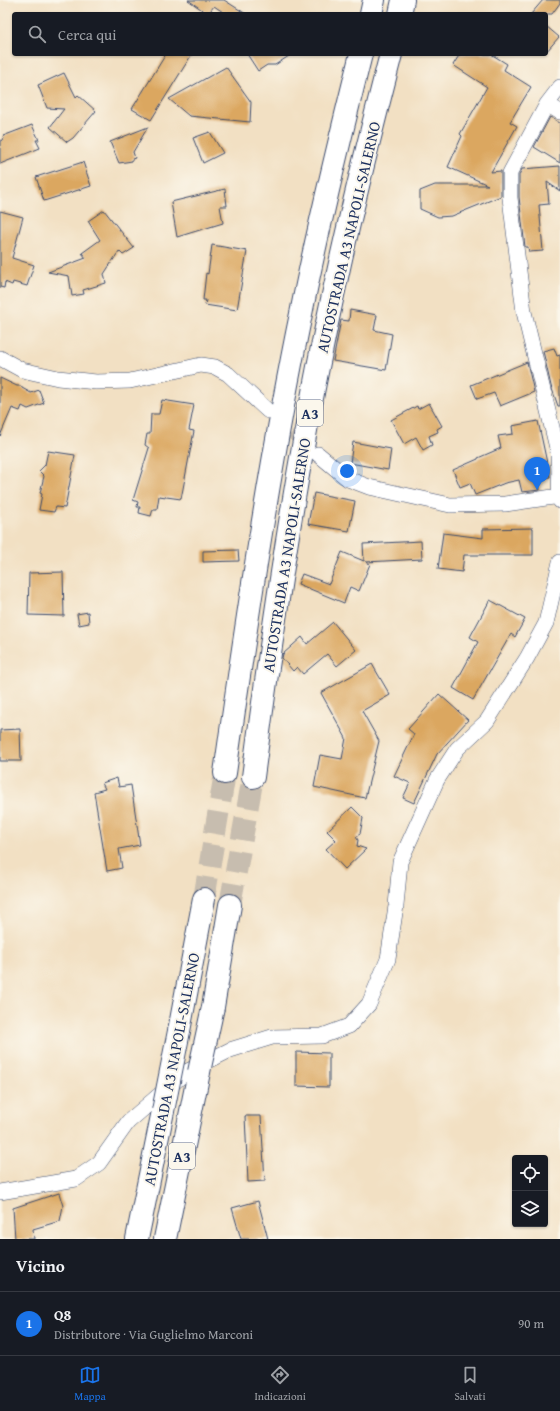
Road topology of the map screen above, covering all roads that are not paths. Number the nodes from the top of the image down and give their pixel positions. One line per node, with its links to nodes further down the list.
1 (374, 0): 3 (highway)
2 (403, 0): 4 (highway)
3 (371, 12)
4 (400, 12)
5 (361, 56): 16 (highway, AUTOSTRADA A3 NAPOLI-SALERNO / A3)
6 (391, 56): 17 (highway, AUTOSTRADA A3 NAPOLI-SALERNO / A3)
7 (560, 87): 8 (street)
8 (546, 104): 9 (street); 13 (street)
9 (560, 112)
10 (0, 358): 11 (street)
11 (268, 411)
12 (318, 454): 13 (street)
13 (560, 496): 14 (street)
14 (560, 501)
15 (560, 562): 20 (street)
16 (225, 774)
17 (253, 777)
18 (204, 899): 21 (highway, AUTOSTRADA A3 NAPOLI-SALERNO / A3, bridge)
19 (230, 905): 22 (highway, AUTOSTRADA A3 NAPOLI-SALERNO / A3, bridge)
20 (0, 1192)
21 (137, 1239)
22 (165, 1239)

